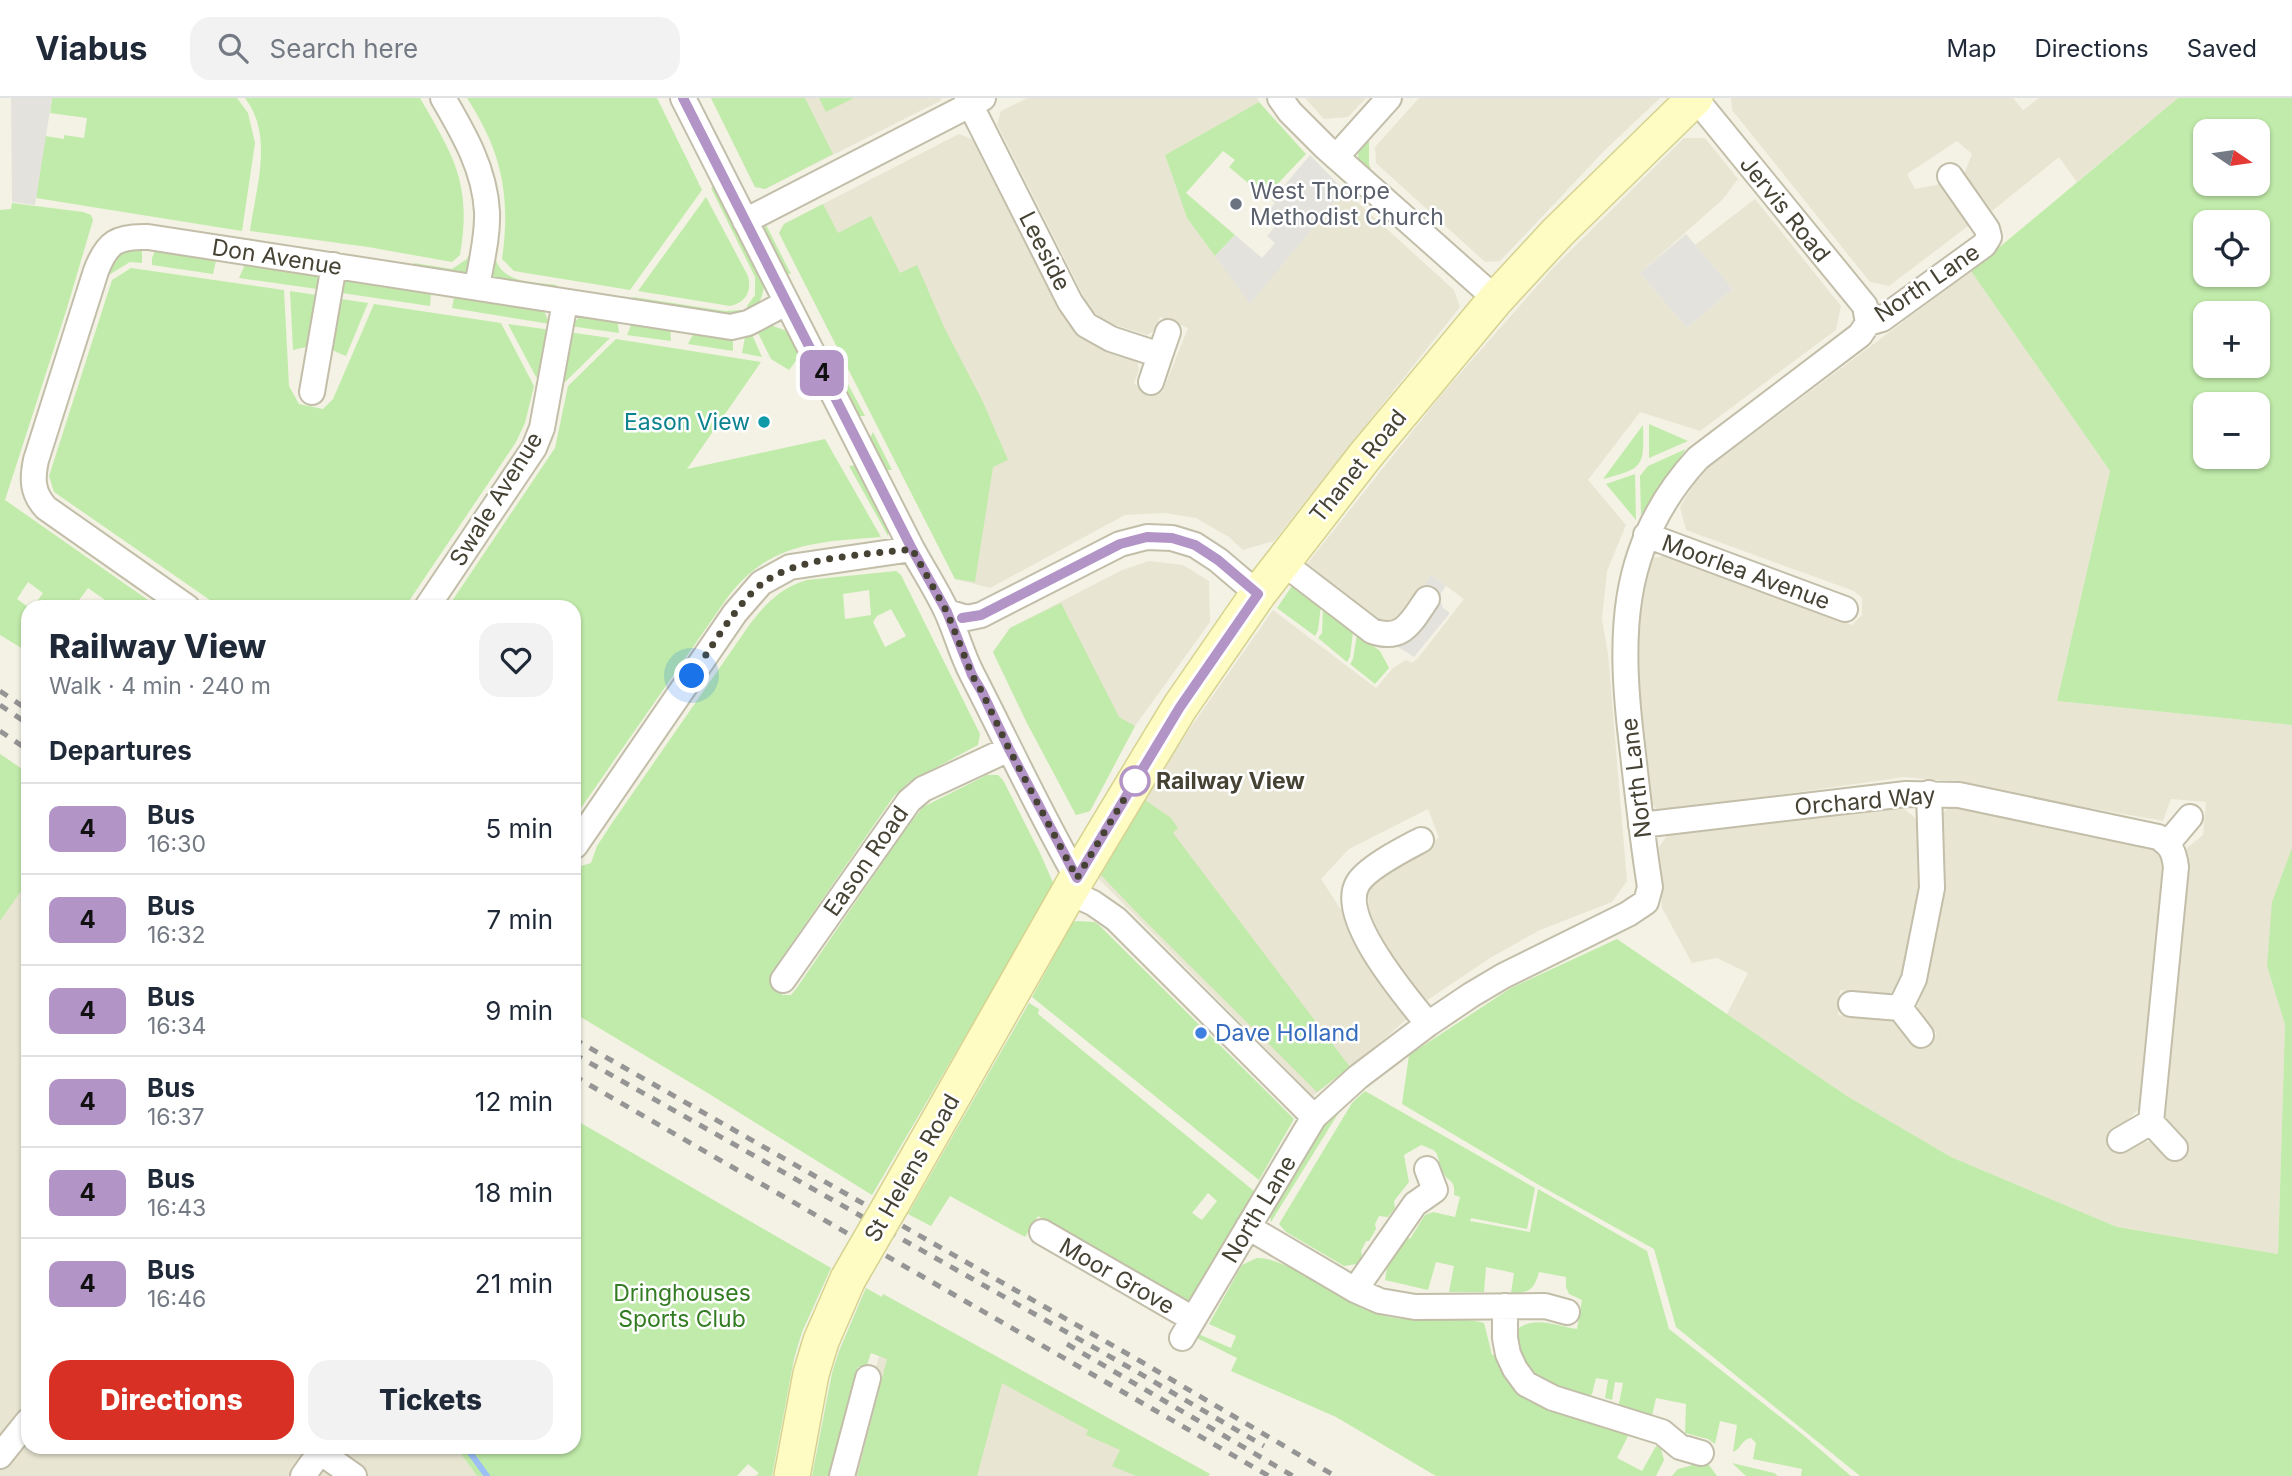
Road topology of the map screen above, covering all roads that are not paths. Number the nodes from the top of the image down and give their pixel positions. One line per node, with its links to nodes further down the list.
1 (443, 98): 11 (street)
2 (683, 98): 9 (street)
3 (1280, 98): 7 (street)
4 (1389, 98): 7 (street)
5 (1695, 98): 12 (street, Thanet Road); 15 (street, Jervis Road)
6 (974, 100): 9 (street, Leeside); 16 (street, Leeside)
7 (1336, 157): 12 (street)
8 (1950, 176): 15 (street, North Lane)
9 (745, 221): 14 (street)
10 (334, 265): 11 (street, Don Avenue); 17 (street); 23 (street, Don Avenue)
11 (477, 287): 13 (street, Don Avenue)
12 (1496, 299): 20 (street, Thanet Road)
13 (565, 302): 14 (street, Don Avenue); 24 (street, Swale Avenue)
14 (786, 303): 19 (street)
15 (1868, 323): 18 (street, North Lane)
16 (1151, 382)
17 (312, 391)
18 (1646, 536): 25 (street, Moorlea Avenue); 30 (street, North Lane)
19 (912, 549): 26 (street); 31 (street)
20 (1282, 562): 21 (street, Thanet Road); 22 (street)
21 (1258, 594): 26 (street); 34 (street, Thanet Road)
22 (1427, 599)
23 (177, 600)
24 (432, 600)
25 (1845, 609)
26 (947, 612): 27 (street)
27 (1009, 749): 34 (street); 35 (street, Eason Road)
28 (1929, 793): 30 (street, Orchard Way); 33 (street, Orchard Way); 37 (street)
29 (2190, 817): 33 (street)
30 (1641, 825): 38 (street, North Lane)
31 (581, 837)
32 (1421, 840): 38 (street)
33 (2168, 842): 41 (street)
34 (1073, 885): 40 (street); 59 (street, St Helens Road, bridge)
35 (783, 980)
36 (1851, 1004): 37 (street)
37 (1900, 1008): 39 (street)
38 (1427, 1024): 40 (street, North Lane)
39 (1921, 1035)
40 (1314, 1117): 45 (street, North Lane)
41 (2151, 1122): 42 (street); 43 (street)
42 (2120, 1140)
43 (2175, 1148)
44 (1427, 1169): 47 (street)
45 (1248, 1227): 47 (street); 50 (street, North Lane)
46 (1042, 1232): 50 (street, Moor Grove)
47 (1355, 1290): 49 (street)
48 (1554, 1302): 49 (street)
49 (1505, 1306): 53 (street)
50 (1188, 1329)
51 (868, 1378): 60 (street)
52 (21, 1430): 56 (street)
53 (1700, 1453)
54 (315, 1454): 57 (street)
55 (323, 1454): 58 (street)
56 (0, 1456)
57 (303, 1476)
58 (354, 1476)
59 (792, 1476)
60 (842, 1476)

